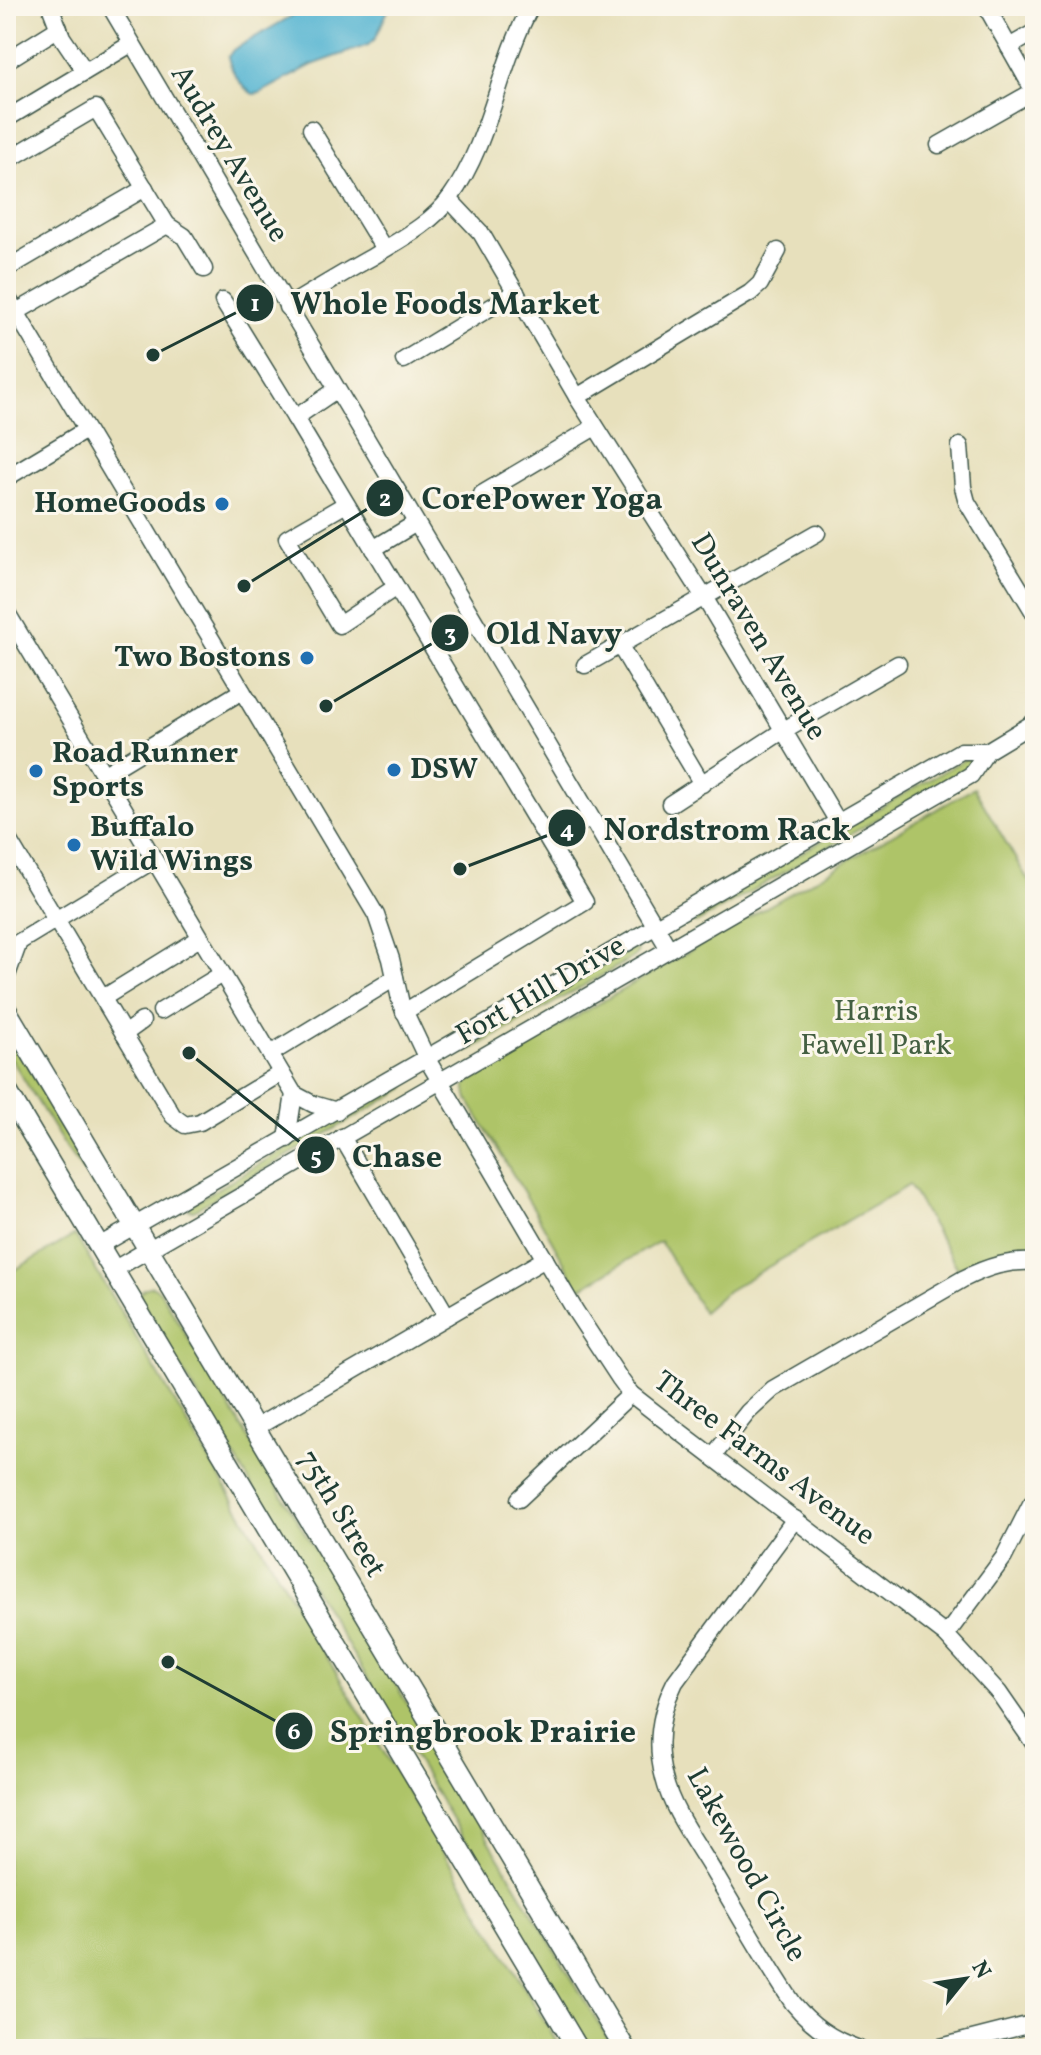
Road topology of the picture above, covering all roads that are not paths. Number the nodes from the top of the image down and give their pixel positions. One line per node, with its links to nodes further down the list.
1 (50, 6): 5 (street)
2 (110, 6): 7 (street, Audrey Avenue)
3 (531, 6): 17 (street)
4 (986, 6): 8 (street)
5 (59, 28): 9 (street); 10 (street)
6 (1035, 32): 8 (street)
7 (131, 44): 10 (street); 27 (street, Audrey Avenue)
8 (1009, 47): 11 (street)
9 (6, 61)
10 (85, 71): 12 (street)
11 (1035, 92): 14 (street)
12 (6, 119)
13 (311, 129): 20 (street)
14 (939, 145)
15 (6, 161): 16 (street)
16 (145, 188): 18 (street); 22 (street)
17 (449, 199): 20 (street); 24 (street, Dunraven Avenue)
18 (167, 225): 23 (street); 28 (street)
19 (6, 248): 22 (street)
20 (384, 249): 27 (street)
21 (778, 251): 31 (street)
22 (11, 266)
23 (204, 269)
24 (516, 292): 29 (street); 31 (street, Dunraven Avenue)
25 (6, 295): 28 (street, Three Farms Avenue)
26 (223, 301): 32 (street)
27 (287, 307): 30 (street, Audrey Avenue)
28 (11, 315): 34 (street, Three Farms Avenue)
29 (404, 360)
30 (336, 390): 32 (street); 39 (street, Audrey Avenue)
31 (577, 397): 33 (street, Dunraven Avenue)
32 (295, 418): 38 (street)
33 (595, 427): 37 (street); 43 (street, Dunraven Avenue)
34 (86, 430): 36 (street); 49 (street, Three Farms Avenue)
35 (960, 446): 45 (street)
36 (6, 478)
37 (482, 494)
38 (346, 504): 41 (street); 42 (street)
39 (416, 523): 41 (street); 56 (street, Audrey Avenue)
40 (817, 533): 43 (street)
41 (373, 549): 42 (street)
42 (396, 587): 59 (street)
43 (704, 597): 46 (street); 51 (street, Dunraven Avenue)
44 (6, 611): 53 (street)
45 (1035, 614)
46 (620, 646): 48 (street); 54 (street)
47 (898, 664): 51 (street)
48 (585, 665)
49 (242, 691): 53 (street); 68 (street, Three Farms Avenue)
50 (1035, 722): 52 (street, Fort Hill Drive)
51 (784, 730): 54 (street); 57 (street, Dunraven Avenue)
52 (987, 751): 57 (street, Fort Hill Drive); 65 (street, Fort Hill Drive)
53 (103, 775): 60 (street)
54 (702, 784): 55 (street)
55 (670, 804)
56 (590, 817): 59 (street); 62 (street, Audrey Avenue)
57 (838, 822): 62 (street, Fort Hill Drive)
58 (6, 836): 61 (street)
59 (550, 843): 72 (street)
60 (154, 860): 61 (street); 63 (street)
61 (56, 919): 64 (street); 69 (street)
62 (656, 927): 65 (street, Audrey Avenue); 76 (street, Fort Hill Drive)
63 (200, 938): 66 (street); 69 (street)
64 (12, 941): 67 (street)
65 (669, 949): 78 (street, Fort Hill Drive)
66 (222, 974): 71 (street); 75 (street)
67 (6, 978)
68 (395, 978): 72 (street, Three Farms Avenue); 75 (street)
69 (103, 998): 74 (street)
70 (6, 1010): 84 (main road, 75th Street)
71 (161, 1011)
72 (404, 1012): 76 (street, Three Farms Avenue)
73 (142, 1021): 74 (street)
74 (124, 1034): 77 (street)
75 (270, 1054): 77 (street)
76 (427, 1059): 78 (street, Three Farms Avenue); 81 (street, Fort Hill Drive)
77 (281, 1073): 80 (street)
78 (440, 1081): 82 (street, Fort Hill Drive); 87 (street, Three Farms Avenue)
79 (6, 1090): 85 (main road)
80 (294, 1094): 81 (street); 83 (street)
81 (337, 1111): 83 (street, Fort Hill Drive)
82 (342, 1137): 86 (street, Fort Hill Drive); 90 (street)
83 (287, 1139): 84 (street, Fort Hill Drive)
84 (134, 1226): 85 (street, Fort Hill Drive); 86 (main road, 75th Street)
85 (99, 1246): 89 (main road)
86 (148, 1249): 89 (street, Fort Hill Drive); 92 (main road, 75th Street)
87 (545, 1259): 90 (street); 91 (street, Three Farms Avenue)
88 (1035, 1262): 93 (street)
89 (113, 1270): 100 (main road)
90 (447, 1316): 92 (street)
91 (631, 1394): 93 (street, Three Farms Avenue); 94 (street)
92 (255, 1428): 101 (main road, 75th Street)
93 (713, 1456): 96 (street, Three Farms Avenue)
94 (519, 1499)
95 (1031, 1504): 97 (street)
96 (795, 1519): 97 (street, Three Farms Avenue); 102 (street, Lakewood Circle)
97 (946, 1635): 98 (street, Three Farms Avenue)
98 (1035, 1745)
99 (1035, 2023): 103 (street)
100 (578, 2049)
101 (625, 2049)
102 (859, 2049)
103 (933, 2049)

